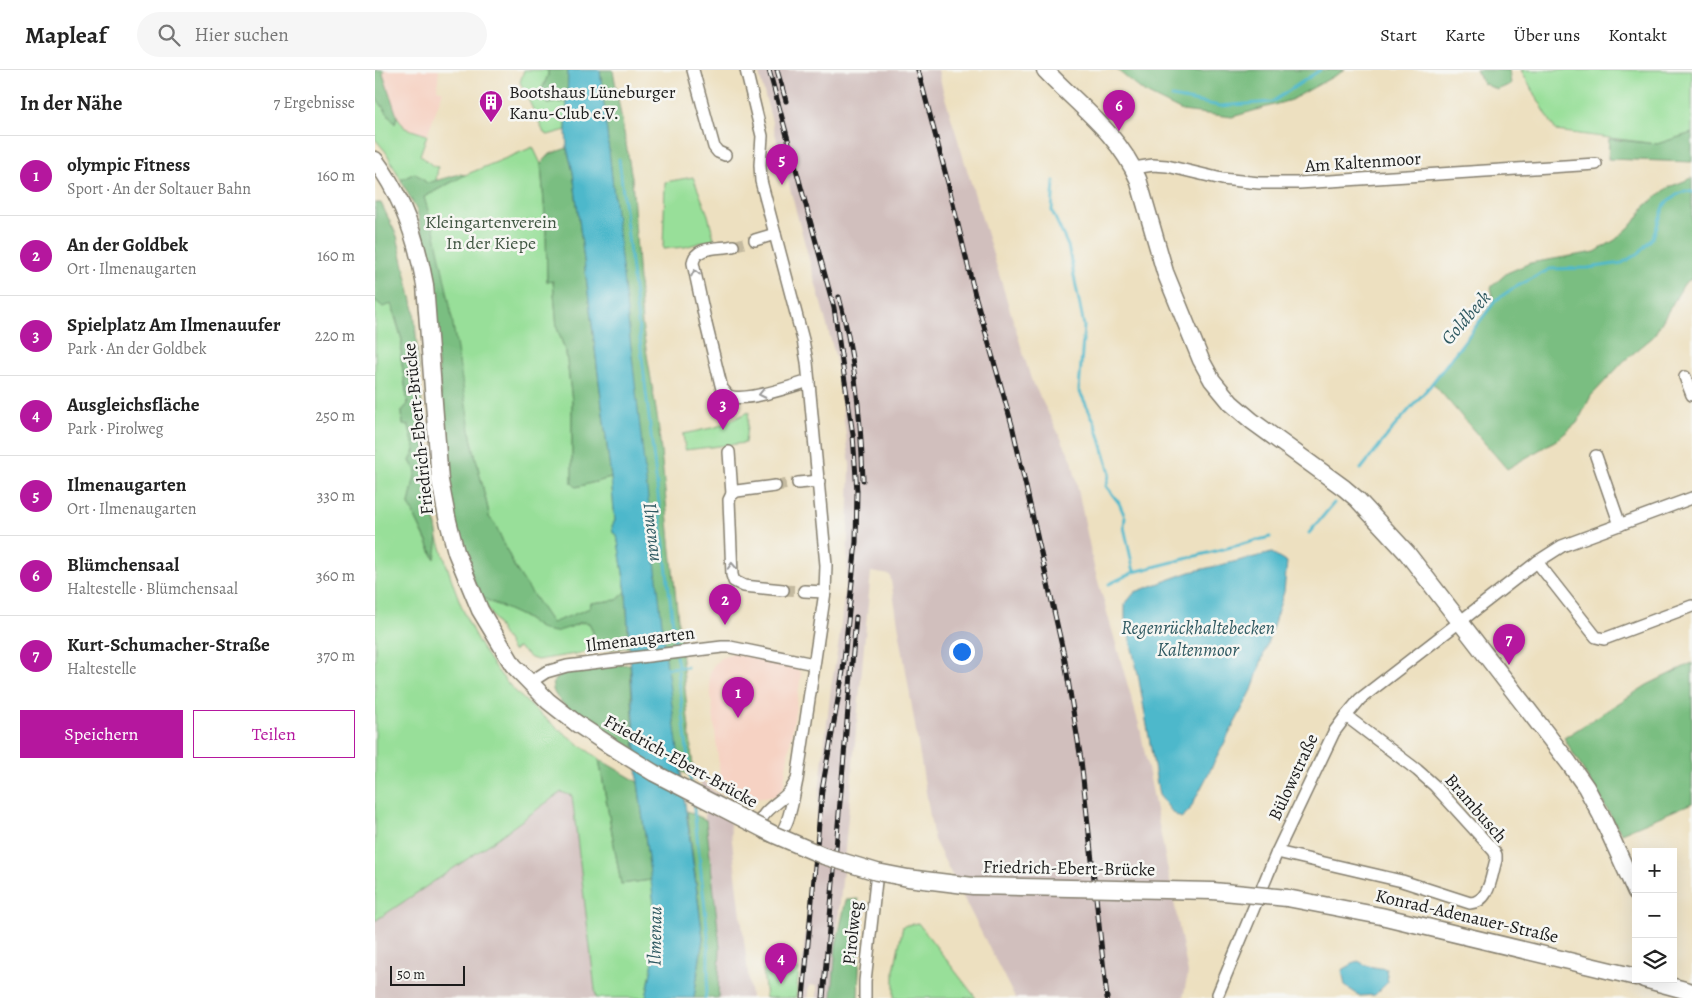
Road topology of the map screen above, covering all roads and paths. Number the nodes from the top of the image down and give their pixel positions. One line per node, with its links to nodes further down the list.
1 (693, 70): 4 (street)
2 (746, 70): 8 (street)
3 (1045, 70): 7 (main road)
4 (725, 155)
5 (376, 161): 29 (main road, Friedrich-Ebert-Brücke)
6 (1596, 164): 7 (street, Am Kaltenmoor)
7 (1134, 168): 27 (main road)
8 (775, 234): 9 (street); 12 (street)
9 (755, 240)
10 (733, 246): 12 (street, one-way to 10)
11 (1685, 377): 13 (street)
12 (809, 381): 16 (street)
13 (1692, 395)
14 (729, 452): 19 (street)
15 (1596, 456): 21 (street)
16 (819, 481): 17 (street); 25 (street)
17 (797, 483)
18 (775, 486): 19 (street)
19 (732, 494): 23 (street, one-way to 19)
20 (1692, 498): 21 (street, Bülowstraße)
21 (1620, 525): 22 (street, Bülowstraße)
22 (1537, 562): 26 (street); 27 (street, Bülowstraße)
23 (783, 590)
24 (804, 591): 25 (street)
25 (825, 592): 28 (street)
26 (1692, 606)
27 (1460, 620): 30 (street, Bülowstraße); 34 (main road)
28 (815, 664): 29 (street, Ilmenaugarten); 31 (street)
29 (529, 683): 33 (main road, Friedrich-Ebert-Brücke, bridge)
30 (1345, 716): 32 (street, Bülowstraße); 32 (street, Brambusch)
31 (797, 780): 31 (street)
32 (1277, 852): 40 (street, Bülowstraße)
33 (877, 872): 35 (main road, Friedrich-Ebert-Brücke, bridge); 41 (street, Pirolweg)
34 (1632, 883)
35 (1287, 898): 36 (main road, Konrad-Adenauer-Straße)
36 (1632, 976)
37 (1656, 983): 38 (main road)
38 (1670, 988): 39 (main road)
39 (1692, 992)
40 (1218, 994)
41 (865, 998)

